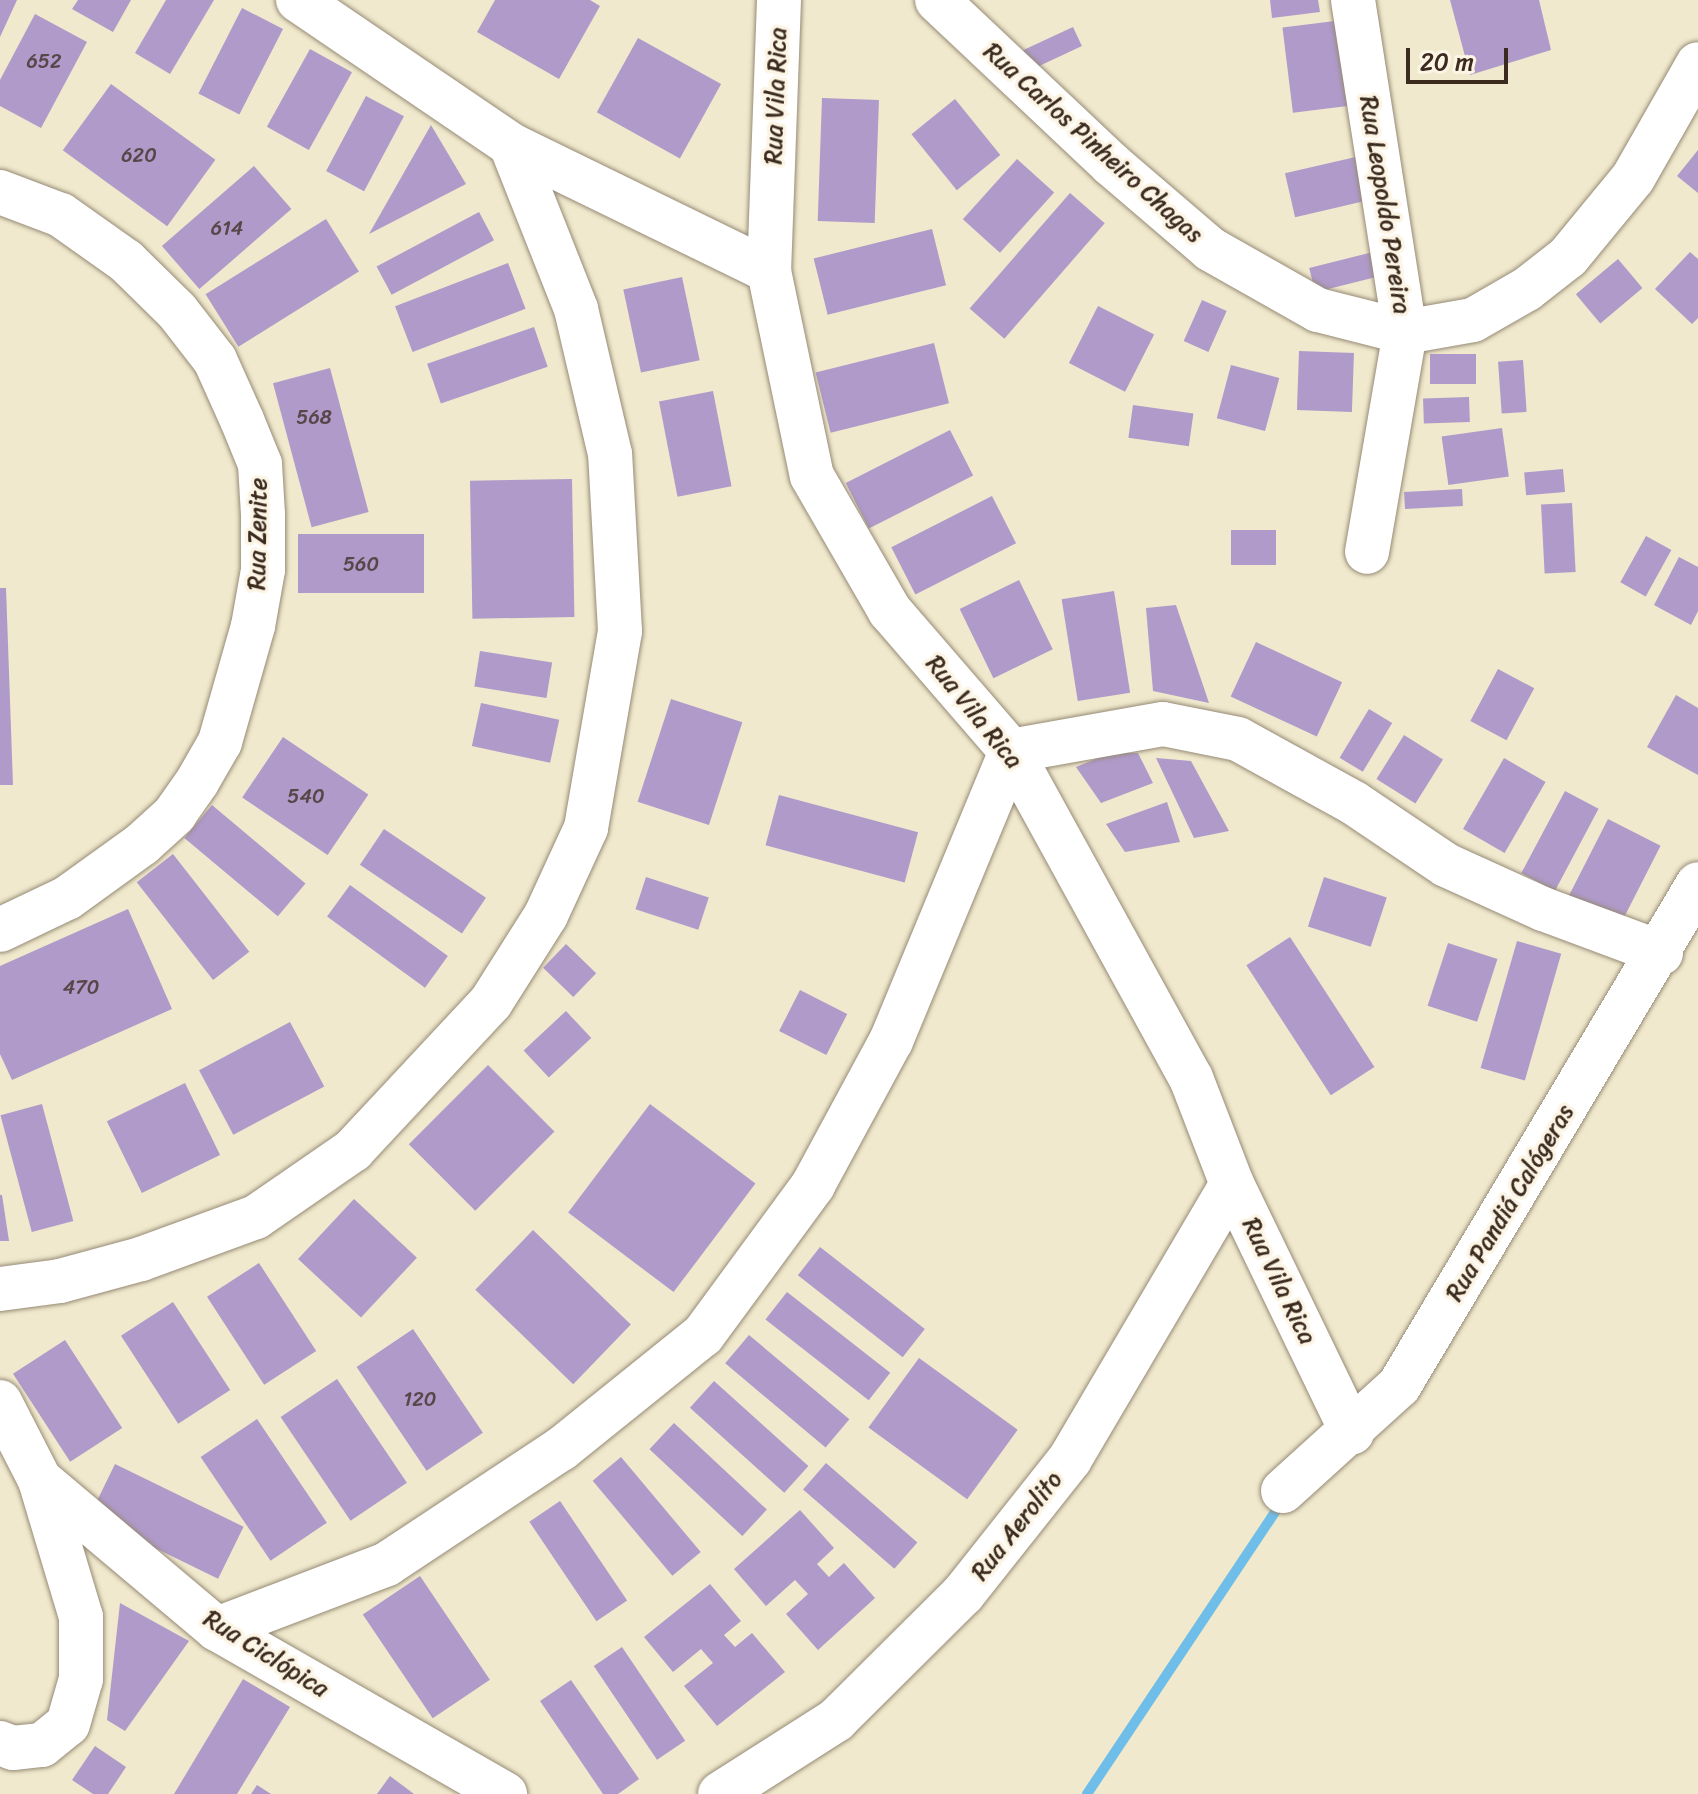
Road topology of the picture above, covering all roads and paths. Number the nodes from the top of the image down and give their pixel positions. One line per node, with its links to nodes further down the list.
1 (298, 0): 6 (street)
2 (779, 0): 8 (street, Rua Vila Rica)
3 (937, 0): 9 (street, Rua Carlos Pinheiro Chagas)
4 (1353, 0): 9 (street, Rua Leopoldo Pereira)
5 (1698, 64): 9 (street, Rua Carlos Pinheiro Chagas)
6 (511, 145): 8 (street); 16 (street)
7 (0, 192): 13 (street, Rua Zenite)
8 (769, 271): 11 (street, Rua Vila Rica)
9 (1405, 332): 10 (street, Rua Leopoldo Pereira)
10 (1367, 552)
11 (1011, 751): 14 (street); 15 (street, Rua Vila Rica); 21 (street)
12 (1698, 884): 14 (street, Rua Pandiá Calógeras)
13 (0, 930)
14 (1661, 953): 18 (street, Rua Pandiá Calógeras)
15 (1232, 1184): 18 (street, Rua Vila Rica); 24 (street, Rua Aerolito)
16 (0, 1289)
17 (0, 1402): 19 (street, Rua Ciclópica)
18 (1352, 1432): 20 (street, Rua Pandiá Calógeras)
19 (40, 1480): 21 (street, Rua Ciclópica); 22 (street)
20 (1283, 1491)
21 (217, 1629): 23 (street, Rua Ciclópica)
22 (21, 1744)
23 (505, 1794)
24 (720, 1794)

